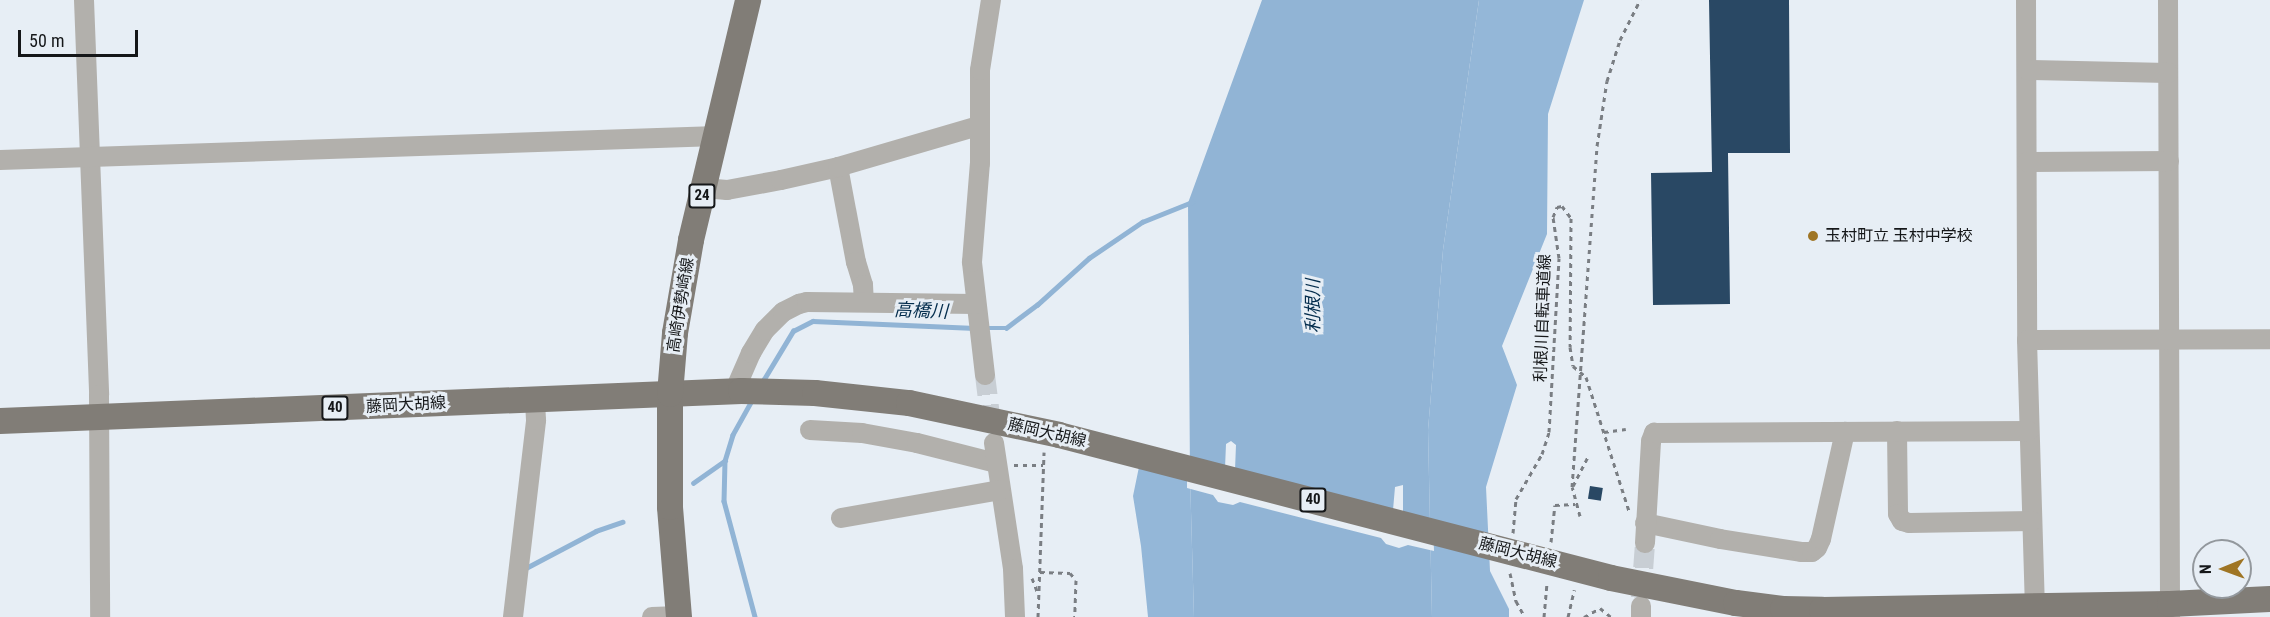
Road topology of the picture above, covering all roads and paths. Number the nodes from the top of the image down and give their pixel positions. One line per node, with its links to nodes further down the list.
1 (84, 0): 11 (street)
2 (748, 0): 10 (main road, 高崎伊勢崎線 / 24)
3 (991, 0): 9 (street)
4 (1640, 0): 22 (path)
5 (2026, 0): 7 (street)
6 (2168, 0): 8 (street)
7 (2026, 70): 8 (street); 14 (street)
8 (2168, 73): 13 (street)
9 (978, 126): 15 (street); 18 (street)
10 (718, 136): 11 (street); 16 (main road, 高崎伊勢崎線 / 24)
11 (90, 157): 12 (street); 27 (street)
12 (0, 160)
13 (2169, 161): 14 (street); 19 (street)
14 (2026, 162): 21 (street)
15 (838, 167): 16 (street); 17 (street)
16 (704, 188): 25 (main road, 高崎伊勢崎線 / 24)
17 (864, 302): 18 (street); 24 (street)
18 (977, 311): 23 (street)
19 (2170, 339): 20 (street); 21 (street); 53 (street)
20 (2270, 339)
21 (2027, 340): 32 (street)
22 (1579, 370): 33 (path); 40 (path); 48 (path, 利根川自転車道線)
23 (985, 375)
24 (737, 392): 25 (main road, 藤岡大胡線 / 40); 35 (main road, 藤岡大胡線 / 40)
25 (670, 394): 26 (main road, 藤岡大胡線 / 40); 55 (main road, 高崎伊勢崎線 / 24)
26 (535, 399): 27 (main road, 藤岡大胡線 / 40); 57 (street)
27 (97, 418): 28 (main road, 藤岡大胡線 / 40); 56 (street)
28 (0, 421)
29 (1626, 429): 33 (path)
30 (810, 430): 38 (street)
31 (1897, 431): 32 (street); 34 (street); 46 (street)
32 (2029, 431): 46 (street)
33 (1604, 432): 47 (path)
34 (1845, 432): 47 (street); 47 (street)
35 (1052, 441): 39 (path); 51 (main road, 藤岡大胡線 / 40)
36 (994, 443): 38 (street)
37 (1589, 455): 40 (path)
38 (1001, 464): 39 (path); 41 (street)
39 (1043, 465): 50 (path)
40 (1572, 487): 42 (path)
41 (1000, 490): 45 (street); 59 (street)
42 (1575, 504): 43 (path); 44 (path)
43 (1561, 505)
44 (1580, 516)
45 (842, 518)
46 (2032, 521): 54 (street)
47 (1640, 529)
48 (1512, 537)
49 (1510, 569): 62 (path)
50 (1040, 572): 60 (path); 61 (path)
51 (1572, 575): 54 (main road, 藤岡大胡線 / 40); 63 (path)
52 (2270, 599): 53 (main road, 藤岡大胡線 / 40)
53 (2170, 610): 54 (main road, 藤岡大胡線 / 40)
54 (2035, 611)
55 (679, 616): 58 (street)
56 (100, 617)
57 (513, 617)
58 (652, 617)
59 (1015, 617)
60 (1038, 617)
61 (1075, 617)
62 (1525, 617)
63 (1568, 617)
64 (1584, 617): 65 (path)
65 (1611, 617)

